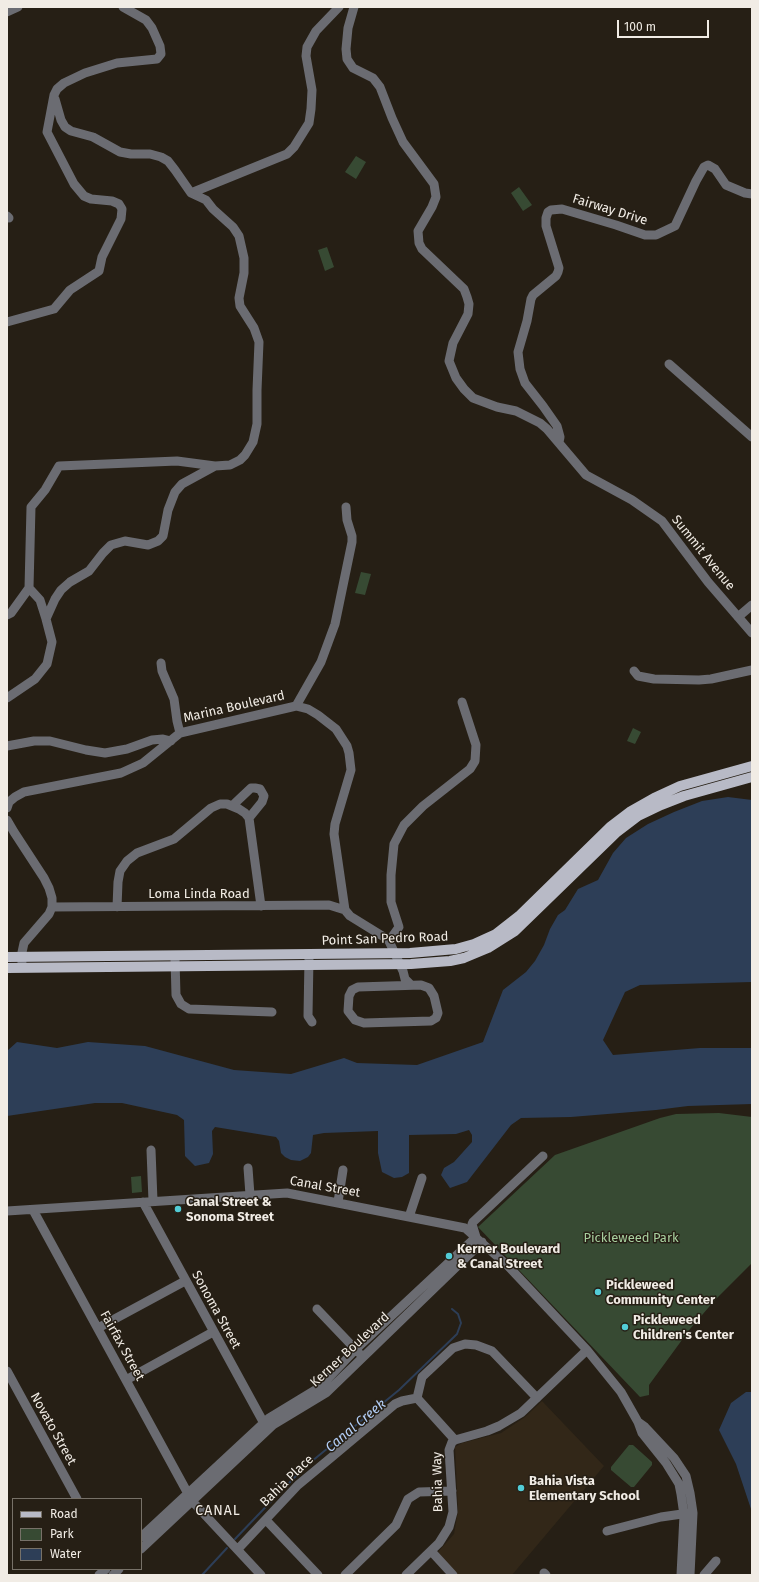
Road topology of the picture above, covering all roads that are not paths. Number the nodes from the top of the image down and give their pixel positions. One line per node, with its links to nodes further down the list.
1 (18, 7): 5 (street)
2 (123, 7): 6 (street)
3 (339, 7): 7 (street)
4 (354, 7): 12 (street, Summit Avenue)
5 (7, 12)
6 (54, 95): 7 (street); 9 (street)
7 (191, 193): 13 (street)
8 (752, 194): 12 (street, Fairway Drive)
9 (7, 322)
10 (669, 364): 11 (street)
11 (752, 436)
12 (559, 442): 18 (street, Summit Avenue)
13 (215, 466): 15 (street); 19 (street)
14 (346, 507): 26 (street)
15 (29, 588): 17 (street); 19 (street)
16 (752, 604): 18 (street)
17 (7, 615)
18 (738, 617): 20 (street, Summit Avenue)
19 (46, 619): 24 (street)
20 (752, 633)
21 (161, 663): 27 (street)
22 (752, 670): 23 (street)
23 (634, 671)
24 (7, 698)
25 (462, 702): 40 (street)
26 (296, 706): 27 (street, Marina Boulevard); 39 (street, Marina Boulevard)
27 (180, 733): 28 (street, Marina Boulevard)
28 (171, 741): 29 (street); 33 (street, Marina Boulevard)
29 (7, 746)
30 (752, 766): 41 (main road, Point San Pedro Road)
31 (752, 777): 46 (main road, Point San Pedro Road)
32 (233, 805): 34 (street); 34 (street); 38 (street)
33 (7, 808)
34 (249, 818): 36 (street)
35 (7, 820): 37 (street)
36 (261, 906): 38 (street, Loma Linda Road); 39 (street, Loma Linda Road)
37 (52, 907): 38 (street, Loma Linda Road); 45 (street)
38 (117, 907)
39 (345, 910): 40 (street)
40 (389, 941): 41 (street)
41 (395, 953): 42 (main road, Point San Pedro Road); 46 (street)
42 (309, 954): 43 (main road, Point San Pedro Road); 47 (street)
43 (175, 956): 45 (main road, Point San Pedro Road); 48 (street)
44 (7, 957): 45 (main road, Point San Pedro Road)
45 (21, 957): 50 (street)
46 (399, 964): 47 (main road, Point San Pedro Road); 51 (street); 52 (street)
47 (309, 965): 48 (main road, Point San Pedro Road); 54 (street)
48 (175, 966): 50 (main road, Point San Pedro Road); 53 (street)
49 (7, 968): 50 (main road, Point San Pedro Road)
50 (22, 968)
51 (411, 985): 52 (street); 52 (street)
52 (392, 986)
53 (272, 1012)
54 (312, 1022)
55 (151, 1150): 61 (street)
56 (543, 1156): 67 (street)
57 (248, 1168): 60 (street)
58 (343, 1170): 63 (street)
59 (422, 1178): 66 (street)
60 (250, 1195): 61 (street, Canal Street); 63 (street, Canal Street)
61 (153, 1201): 62 (street, Canal Street)
62 (142, 1202): 64 (street, Canal Street); 68 (street, Sonoma Street)
63 (338, 1202): 66 (street, Canal Street)
64 (33, 1210): 65 (street, Canal Street); 70 (street, Fairfax Street)
65 (7, 1211)
66 (409, 1217): 67 (street, Canal Street)
67 (479, 1240): 72 (street, Kerner Boulevard); 73 (street, Canal Street); 74 (street, Kerner Boulevard)
68 (185, 1281): 70 (street); 71 (street, Sonoma Street)
69 (318, 1309): 72 (street)
70 (98, 1328): 76 (street, Fairfax Street)
71 (213, 1332): 76 (street); 79 (street, Sonoma Street)
72 (356, 1350): 74 (street); 79 (street, Kerner Boulevard)
73 (587, 1350): 78 (street, Bahia Way); 84 (street, Canal Street)
74 (362, 1357): 79 (street, Kerner Boulevard)
75 (7, 1370): 82 (street, Novato Street)
76 (126, 1380): 83 (street, Fairfax Street)
77 (417, 1398): 78 (street); 80 (street); 85 (street, Bahia Place)
78 (537, 1398): 80 (street, Bahia Way)
79 (266, 1426): 83 (street, Kerner Boulevard)
80 (455, 1440): 81 (street, Bahia Way)
81 (452, 1491): 90 (street, Bahia Way); 94 (street)
82 (76, 1498)
83 (190, 1498): 87 (street, Kerner Boulevard); 88 (street, Kerner Boulevard); 89 (street)
84 (688, 1513): 86 (street); 97 (street); 98 (street)
85 (266, 1520): 89 (street, Bahia Place); 93 (street)
86 (606, 1531)
87 (142, 1536)
88 (142, 1548)
89 (238, 1549): 92 (street)
90 (431, 1551): 95 (street, Bahia Way); 96 (street)
91 (716, 1561): 99 (street)
92 (261, 1575)
93 (318, 1575)
94 (345, 1575)
95 (406, 1575)
96 (453, 1575)
97 (681, 1575)
98 (690, 1575)
99 (704, 1575)

